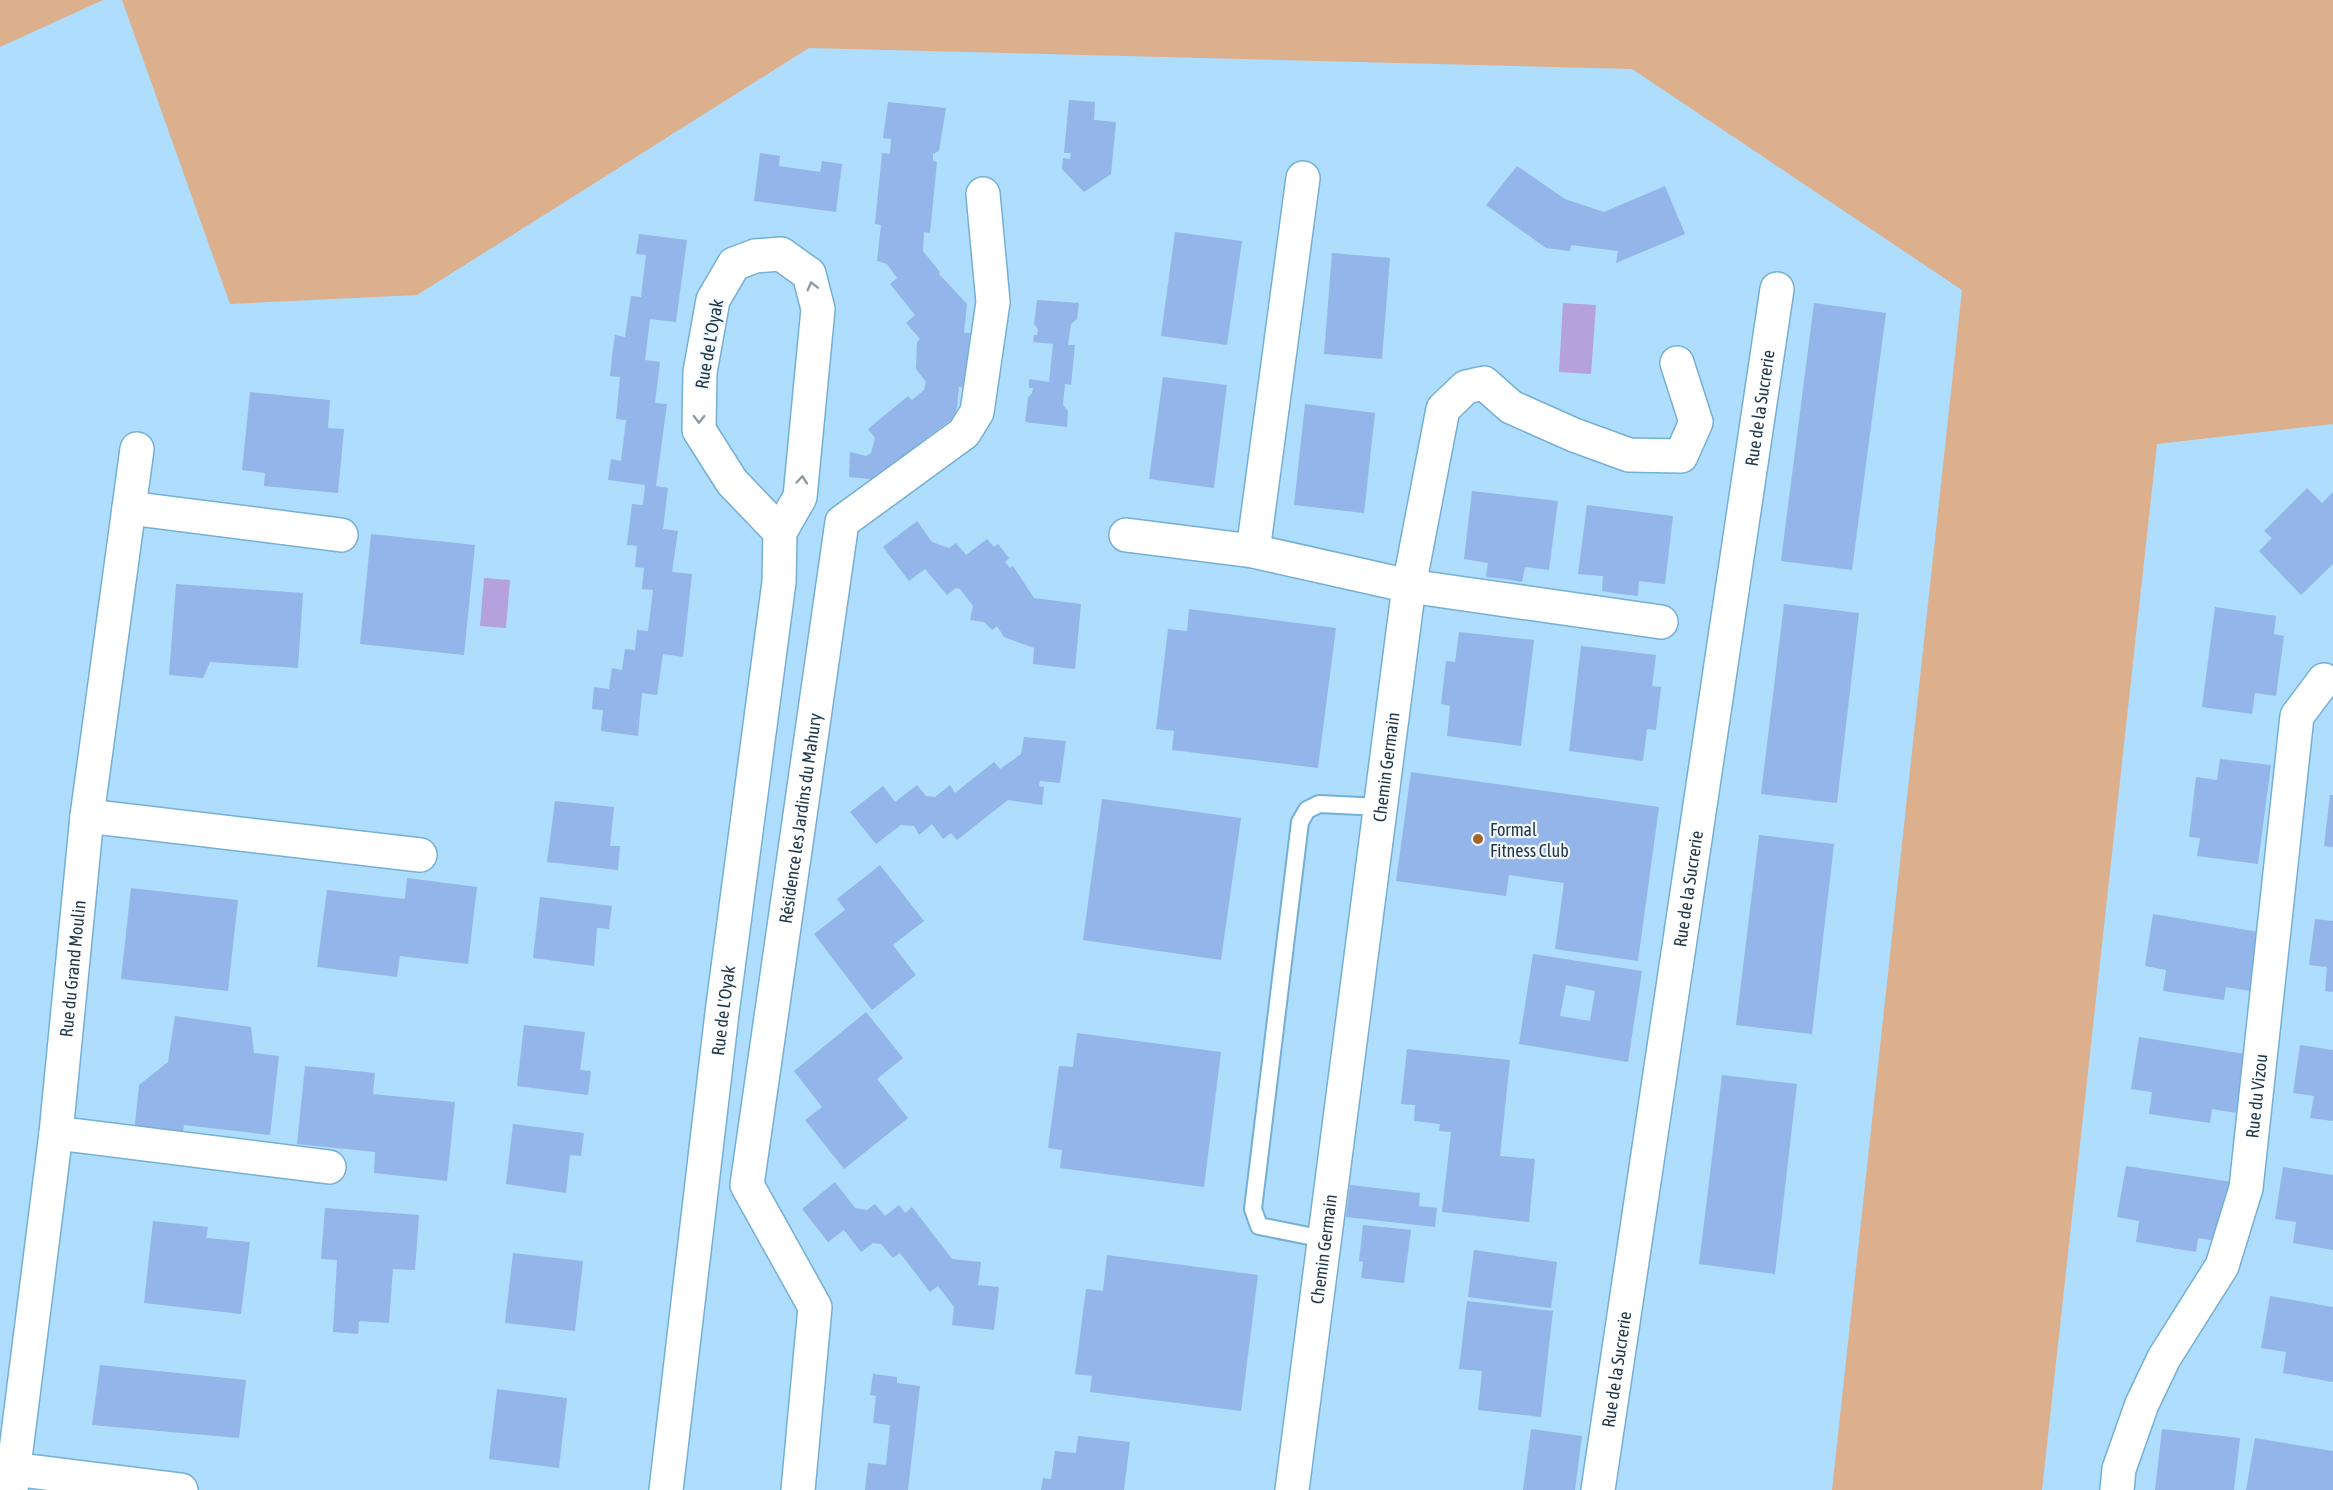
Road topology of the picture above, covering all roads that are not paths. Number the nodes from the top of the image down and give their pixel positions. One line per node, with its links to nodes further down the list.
1 (1303, 178): 10 (street)
2 (983, 194): 23 (street, Résidence les Jardins du Mahury)
3 (1777, 289): 25 (street, Rue de la Sucrerie)
4 (1677, 363): 11 (street, Chemin Germain)
5 (137, 449): 6 (street, Rue du Grand Moulin)
6 (129, 508): 8 (street); 15 (street, Rue du Grand Moulin)
7 (780, 532): 7 (street, Rue de L'Oyak, one-way to 7); 22 (street, Rue de L'Oyak)
8 (341, 535)
9 (1126, 535): 10 (street)
10 (1253, 551): 11 (street)
11 (1409, 586): 12 (street); 14 (street, Chemin Germain)
12 (1661, 622)
13 (2324, 680): 26 (street, Rue du Vizou)
14 (1381, 807): 19 (street, Chemin Germain); 19 (lane)
15 (87, 816): 16 (street); 17 (street, Rue du Grand Moulin)
16 (420, 855)
17 (56, 1133): 18 (street); 20 (street, Rue du Grand Moulin)
18 (329, 1167)
19 (1324, 1239): 24 (street, Chemin Germain)
20 (12, 1480): 21 (street)
21 (181, 1490)
22 (666, 1490)
23 (798, 1490)
24 (1292, 1490)
25 (1598, 1490)
26 (2117, 1490)

